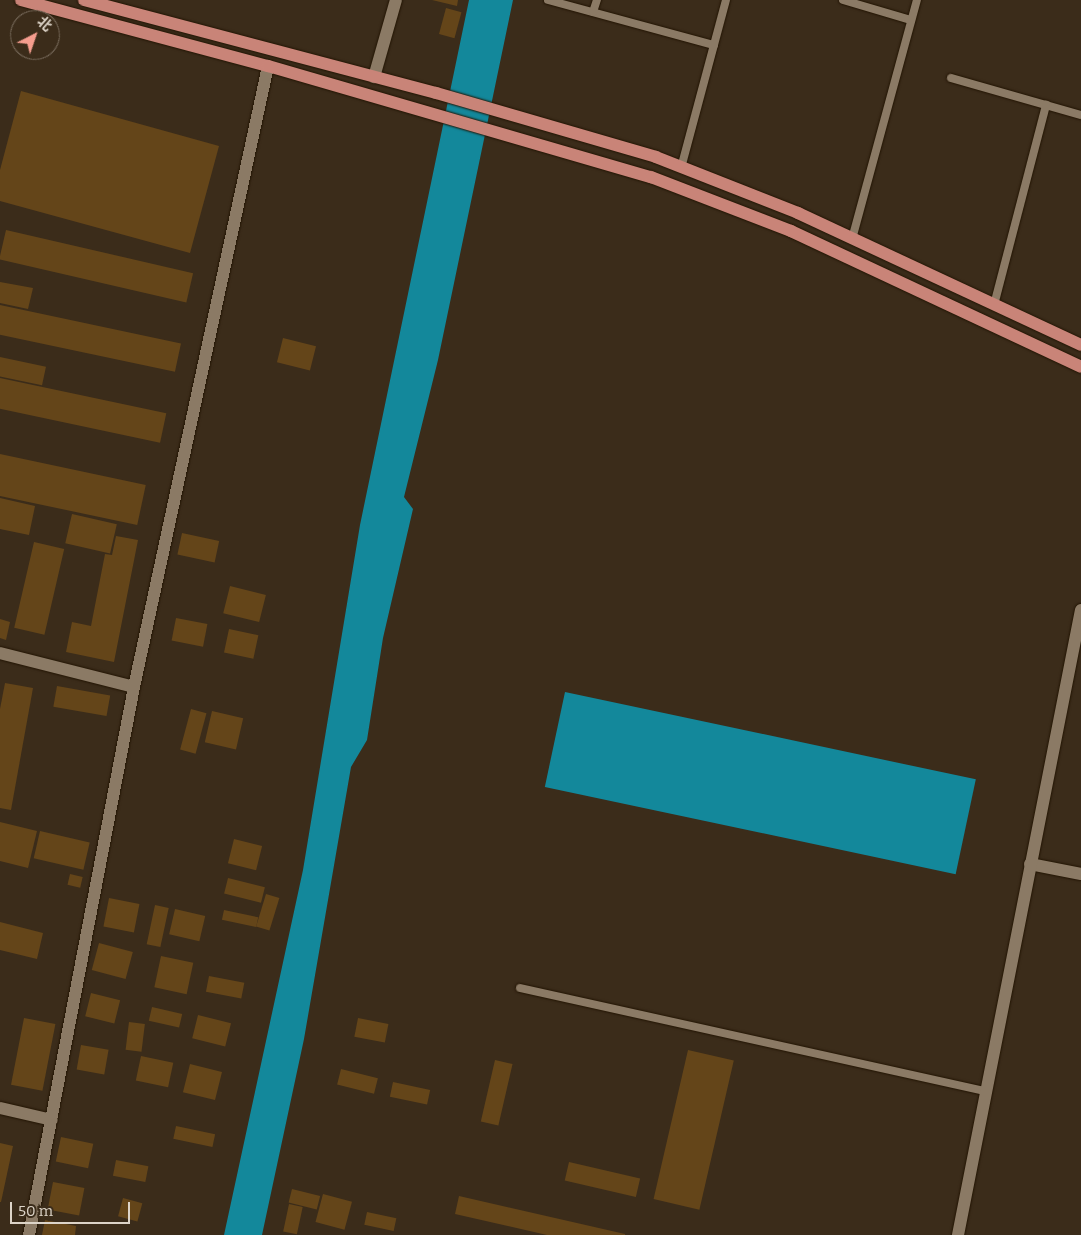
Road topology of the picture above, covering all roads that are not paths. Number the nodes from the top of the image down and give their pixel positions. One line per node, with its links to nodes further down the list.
1 (21, 0): 12 (main road)
2 (84, 0): 13 (main road)
3 (396, 0): 13 (street)
4 (548, 0): 9 (lane)
5 (597, 0): 9 (lane)
6 (726, 0): 11 (lane)
7 (843, 0): 10 (lane)
8 (917, 0): 10 (lane)
9 (593, 12): 11 (lane)
10 (911, 20): 19 (lane)
11 (714, 45): 17 (lane)
12 (268, 66): 18 (main road); 25 (street)
13 (374, 77): 17 (main road)
14 (951, 78): 15 (lane)
15 (1046, 105): 16 (lane); 20 (lane)
16 (1081, 115)
17 (681, 168): 18 (main road); 19 (main road)
18 (674, 186): 22 (main road)
19 (852, 239): 20 (main road)
20 (994, 305): 21 (main road)
21 (1081, 345)
22 (1081, 367)
23 (1081, 610): 26 (street)
24 (0, 652): 25 (street)
25 (134, 687): 31 (street)
26 (1030, 864): 27 (street); 29 (street)
27 (1081, 874)
28 (520, 988): 29 (lane)
29 (986, 1091): 33 (street)
30 (0, 1108): 31 (street)
31 (52, 1120): 32 (street)
32 (29, 1235)
33 (958, 1235)

